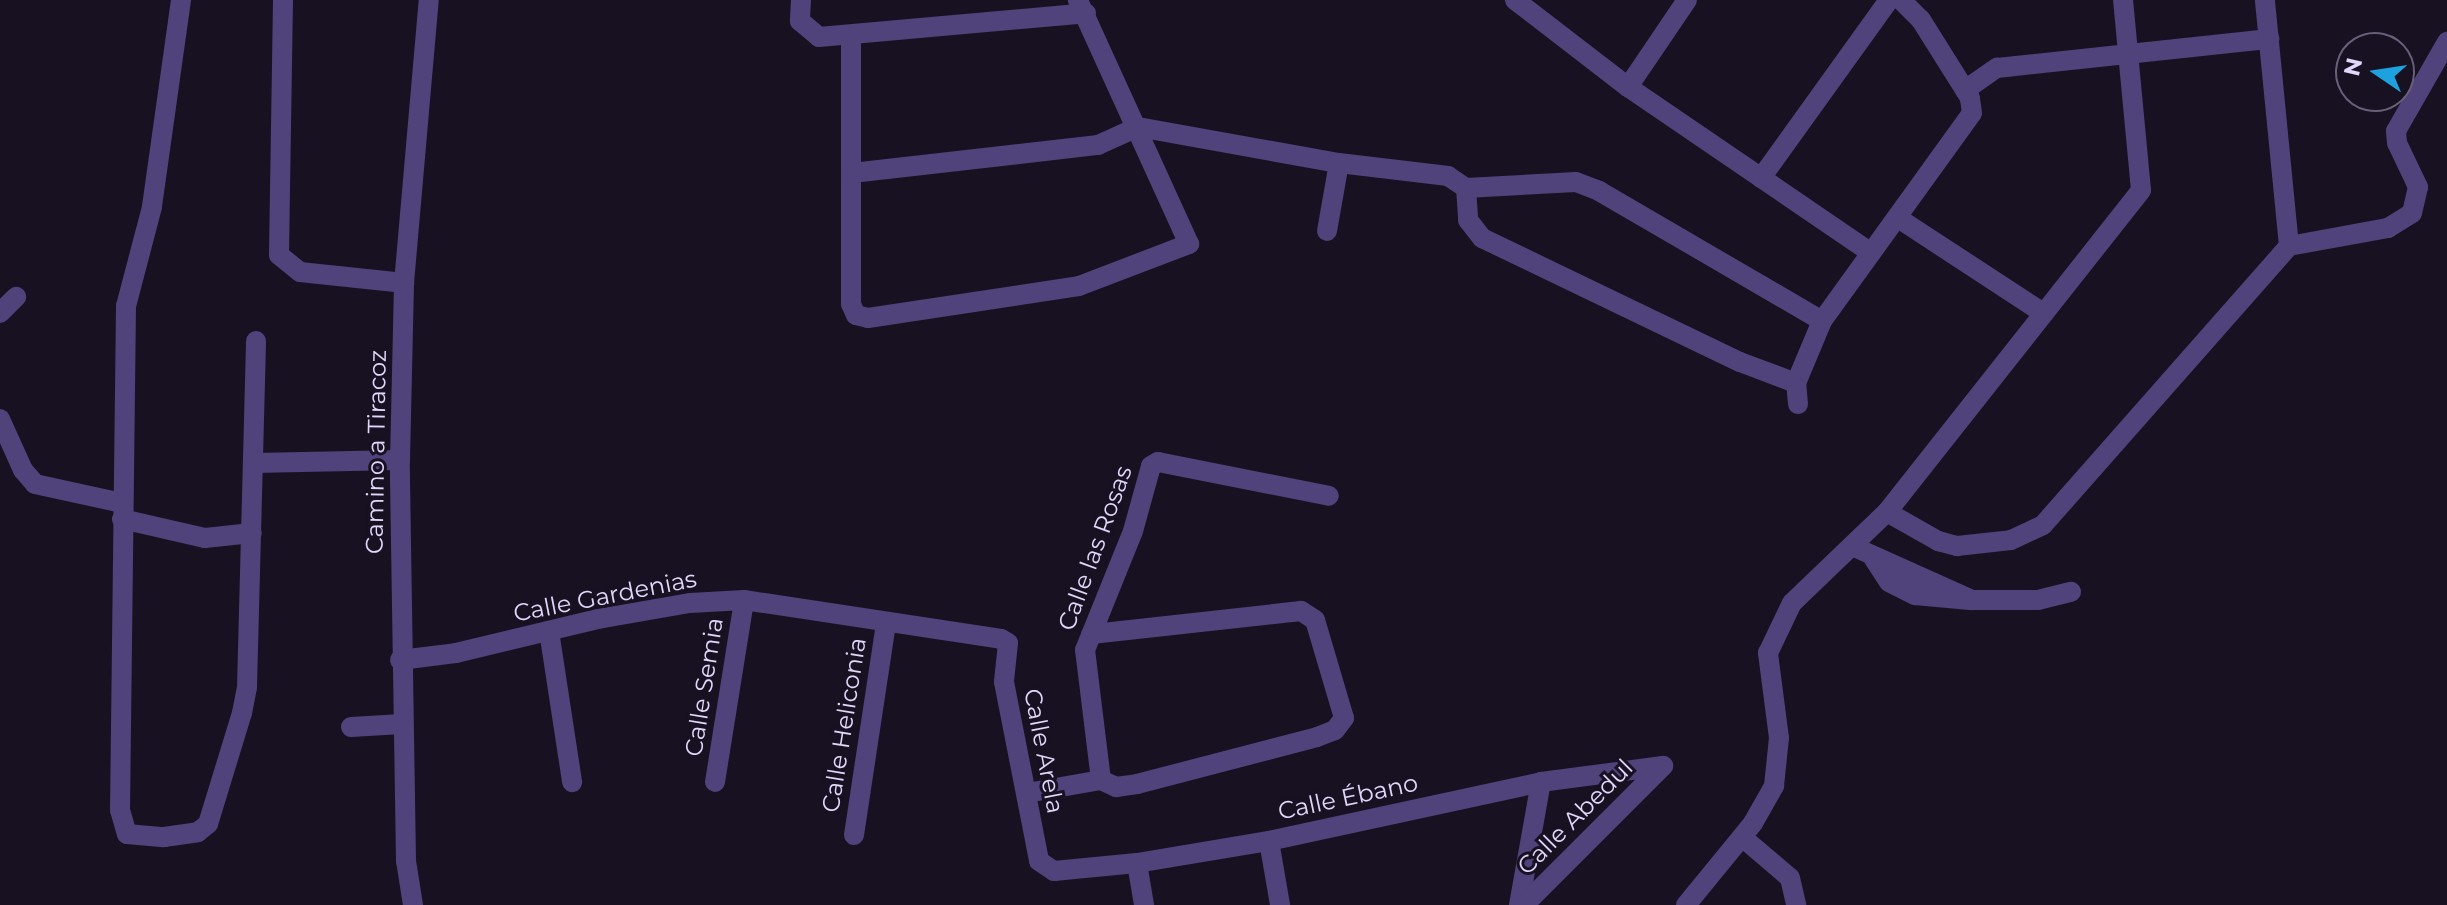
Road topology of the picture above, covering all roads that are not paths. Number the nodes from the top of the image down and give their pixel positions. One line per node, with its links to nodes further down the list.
1 (181, 0): 37 (street)
2 (283, 0): 27 (street)
3 (429, 0): 27 (street, Camino a Tiracoz)
4 (801, 0): 12 (street)
5 (1515, 0): 16 (street)
6 (1687, 0): 16 (street)
7 (1889, 0): 21 (street)
8 (1901, 0): 17 (street)
9 (2123, 0): 15 (street)
10 (2265, 0): 13 (street)
11 (1082, 7): 12 (street); 18 (street)
12 (851, 36): 20 (street)
13 (2269, 39): 15 (street); 25 (street)
14 (2447, 42): 25 (street)
15 (2128, 52): 17 (street); 30 (street)
16 (1628, 87): 21 (street)
17 (1965, 90): 23 (street)
18 (1138, 127): 19 (street); 20 (street); 20 (street)
19 (1339, 163): 22 (street); 24 (street)
20 (852, 173)
21 (1761, 178): 26 (street)
22 (1466, 188): 31 (street); 31 (street)
23 (1898, 218): 26 (street); 30 (street)
24 (1327, 231)
25 (2289, 246): 38 (street)
26 (1871, 253): 31 (street)
27 (404, 283): 34 (street, Camino a Tiracoz)
28 (16, 297): 29 (street)
29 (0, 313)
30 (2043, 313): 38 (street)
31 (1822, 321)
32 (256, 341): 35 (street)
33 (0, 419): 37 (street)
34 (400, 460): 35 (street); 47 (street, Camino a Tiracoz)
35 (254, 463): 39 (street)
36 (1329, 496): 45 (street, Calle las Rosas)
37 (122, 511): 39 (street); 39 (street)
38 (1887, 512): 40 (street)
39 (252, 533)
40 (1852, 546): 41 (street); 57 (street)
41 (2071, 592)
42 (744, 600): 43 (street, Calle Gardenias); 44 (street, Calle Gardenias); 53 (street, Calle Semia)
43 (886, 623): 46 (street, Calle Gardenias); 56 (street, Calle Heliconia)
44 (549, 631): 47 (street, Calle Gardenias); 52 (street)
45 (1091, 634): 51 (street, Calle las Rosas); 51 (street)
46 (1008, 643): 55 (street, Calle Arela)
47 (400, 660): 48 (street, Camino a Tiracoz)
48 (402, 724): 49 (street); 61 (street, Camino a Tiracoz)
49 (351, 727)
50 (1663, 766): 54 (street, Calle Ébano); 64 (street, Calle Abedul)
51 (1101, 780): 55 (street)
52 (572, 782)
53 (715, 782)
54 (1541, 782): 58 (street, Calle Ébano); 64 (street)
55 (1027, 793): 60 (street, Calle Arela)
56 (854, 835)
57 (1742, 837): 65 (street); 66 (street)
58 (1269, 841): 59 (street, Calle Ébano); 63 (street)
59 (1137, 863): 60 (street, Calle Ébano); 62 (street)
60 (1043, 869)
61 (413, 905)
62 (1144, 905)
63 (1280, 905)
64 (1521, 905)
65 (1686, 905)
66 (1796, 905)

